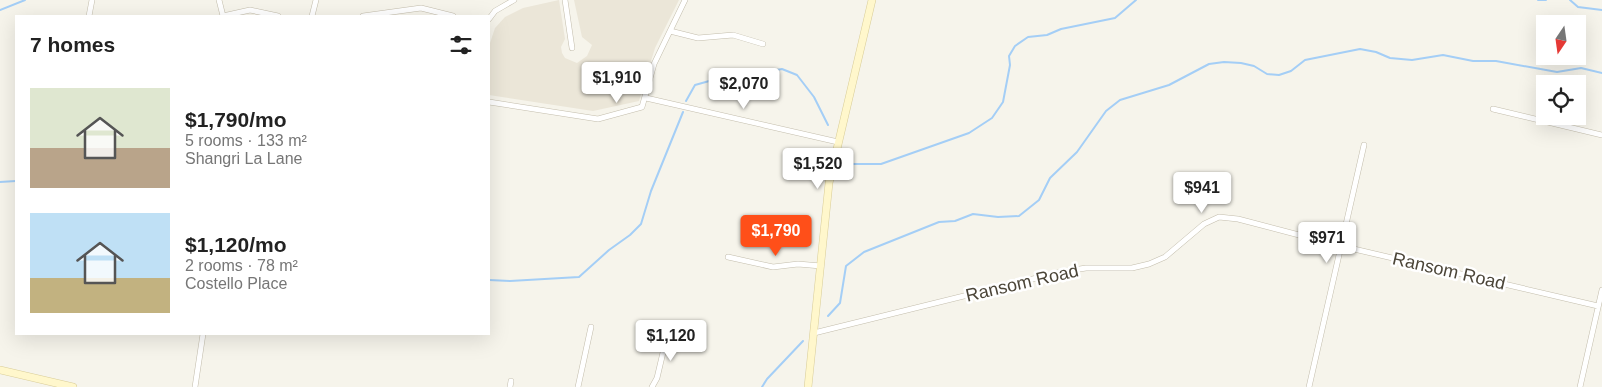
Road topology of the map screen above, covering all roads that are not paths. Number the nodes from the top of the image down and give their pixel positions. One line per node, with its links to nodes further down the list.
1 (92, 0): 8 (street)
2 (219, 0): 9 (street)
3 (316, 0): 12 (street)
4 (514, 0): 15 (street)
5 (565, 0): 18 (street)
6 (685, 0): 16 (street)
7 (872, 0): 23 (street)
8 (89, 15)
9 (223, 15)
10 (228, 15): 11 (street)
11 (273, 15)
12 (312, 15)
13 (370, 15): 14 (street)
14 (449, 15)
15 (490, 18)
16 (670, 31): 17 (street); 19 (street)
17 (764, 44)
18 (572, 48)
19 (646, 98): 20 (street); 23 (street)
20 (490, 102)
21 (1493, 109): 22 (street)
22 (1602, 136)
23 (838, 142): 27 (street)
24 (1364, 145): 25 (street)
25 (1341, 246): 29 (street, Ransom Road); 32 (street, Ransom Road); 40 (street)
26 (728, 257): 27 (street)
27 (821, 266): 32 (street)
28 (1602, 290): 29 (street)
29 (1598, 306): 41 (street)
30 (591, 327): 37 (street)
31 (669, 327): 38 (street)
32 (814, 333): 39 (street)
33 (203, 335): 36 (street)
34 (0, 370): 35 (street)
35 (73, 387)
36 (195, 387)
37 (578, 387)
38 (652, 387)
39 (808, 387)
40 (1309, 387)
41 (1580, 387)

